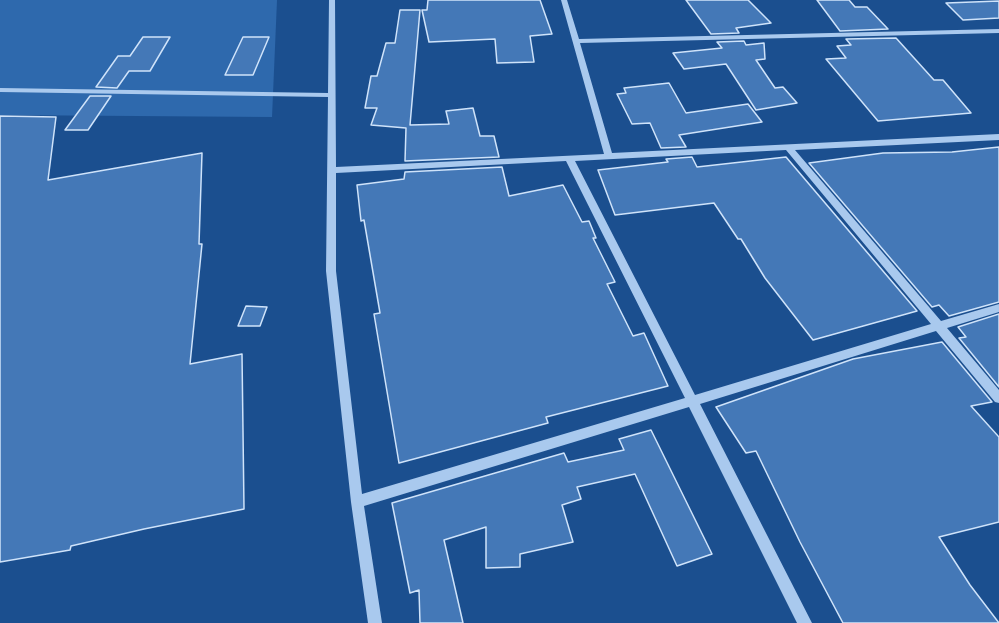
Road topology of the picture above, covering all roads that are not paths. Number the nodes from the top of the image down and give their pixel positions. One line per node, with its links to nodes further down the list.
1 (332, 0): 6 (street)
2 (564, 0): 4 (street)
3 (999, 31): 4 (street)
4 (576, 41): 9 (street)
5 (0, 90): 6 (street)
6 (331, 95): 11 (street)
7 (999, 137): 8 (street)
8 (788, 147): 9 (street); 13 (street)
9 (609, 156): 10 (street)
10 (569, 158): 11 (street); 15 (street)
11 (331, 170): 16 (street)
12 (999, 308): 13 (street)
13 (939, 327): 14 (street); 15 (street)
14 (999, 398)
15 (694, 402): 16 (street); 18 (street)
16 (357, 502): 17 (street)
17 (375, 623)
18 (805, 623)

